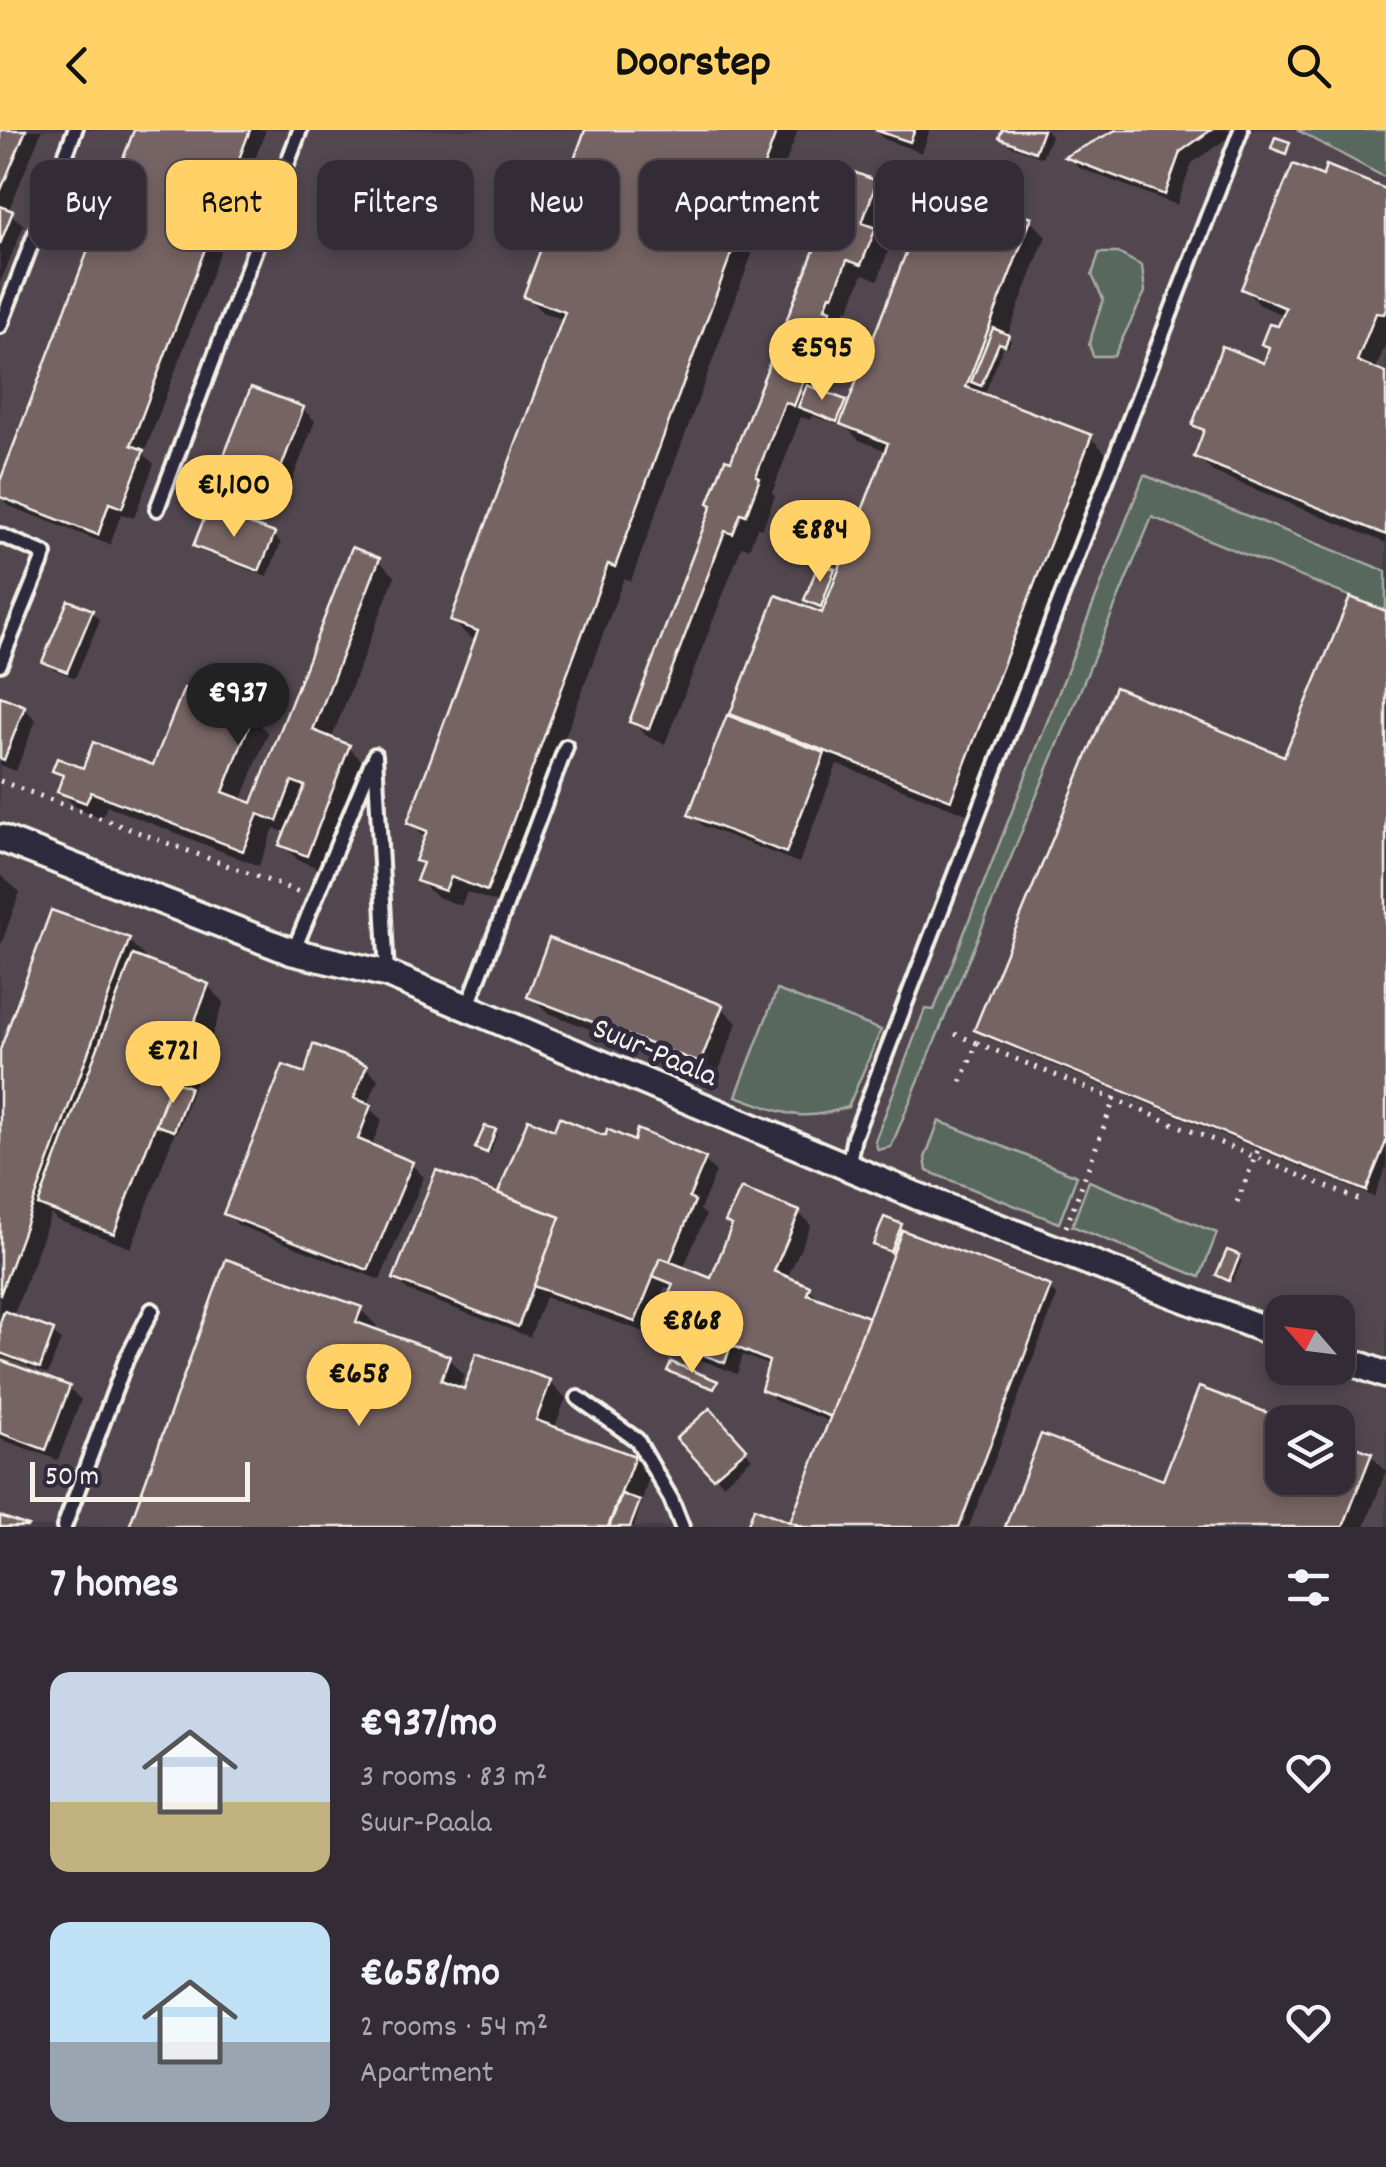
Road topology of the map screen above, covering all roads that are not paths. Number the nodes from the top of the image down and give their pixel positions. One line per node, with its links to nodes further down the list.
1 (75, 130): 4 (lane)
2 (300, 130): 5 (lane)
3 (1242, 130): 13 (lane)
4 (0, 326)
5 (157, 509)
6 (0, 536): 7 (lane)
7 (0, 664)
8 (566, 747): 12 (lane)
9 (0, 838): 10 (street, Suur-Paala)
10 (293, 952): 11 (street, Suur-Paala); 11 (lane)
11 (386, 974): 12 (street, Suur-Paala)
12 (468, 1006): 13 (street, Suur-Paala)
13 (848, 1167): 15 (street, Suur-Paala)
14 (152, 1310): 19 (lane)
15 (1265, 1330)
16 (1355, 1363): 17 (street)
17 (1386, 1375)
18 (578, 1398): 20 (lane)
19 (64, 1527)
20 (682, 1527)

